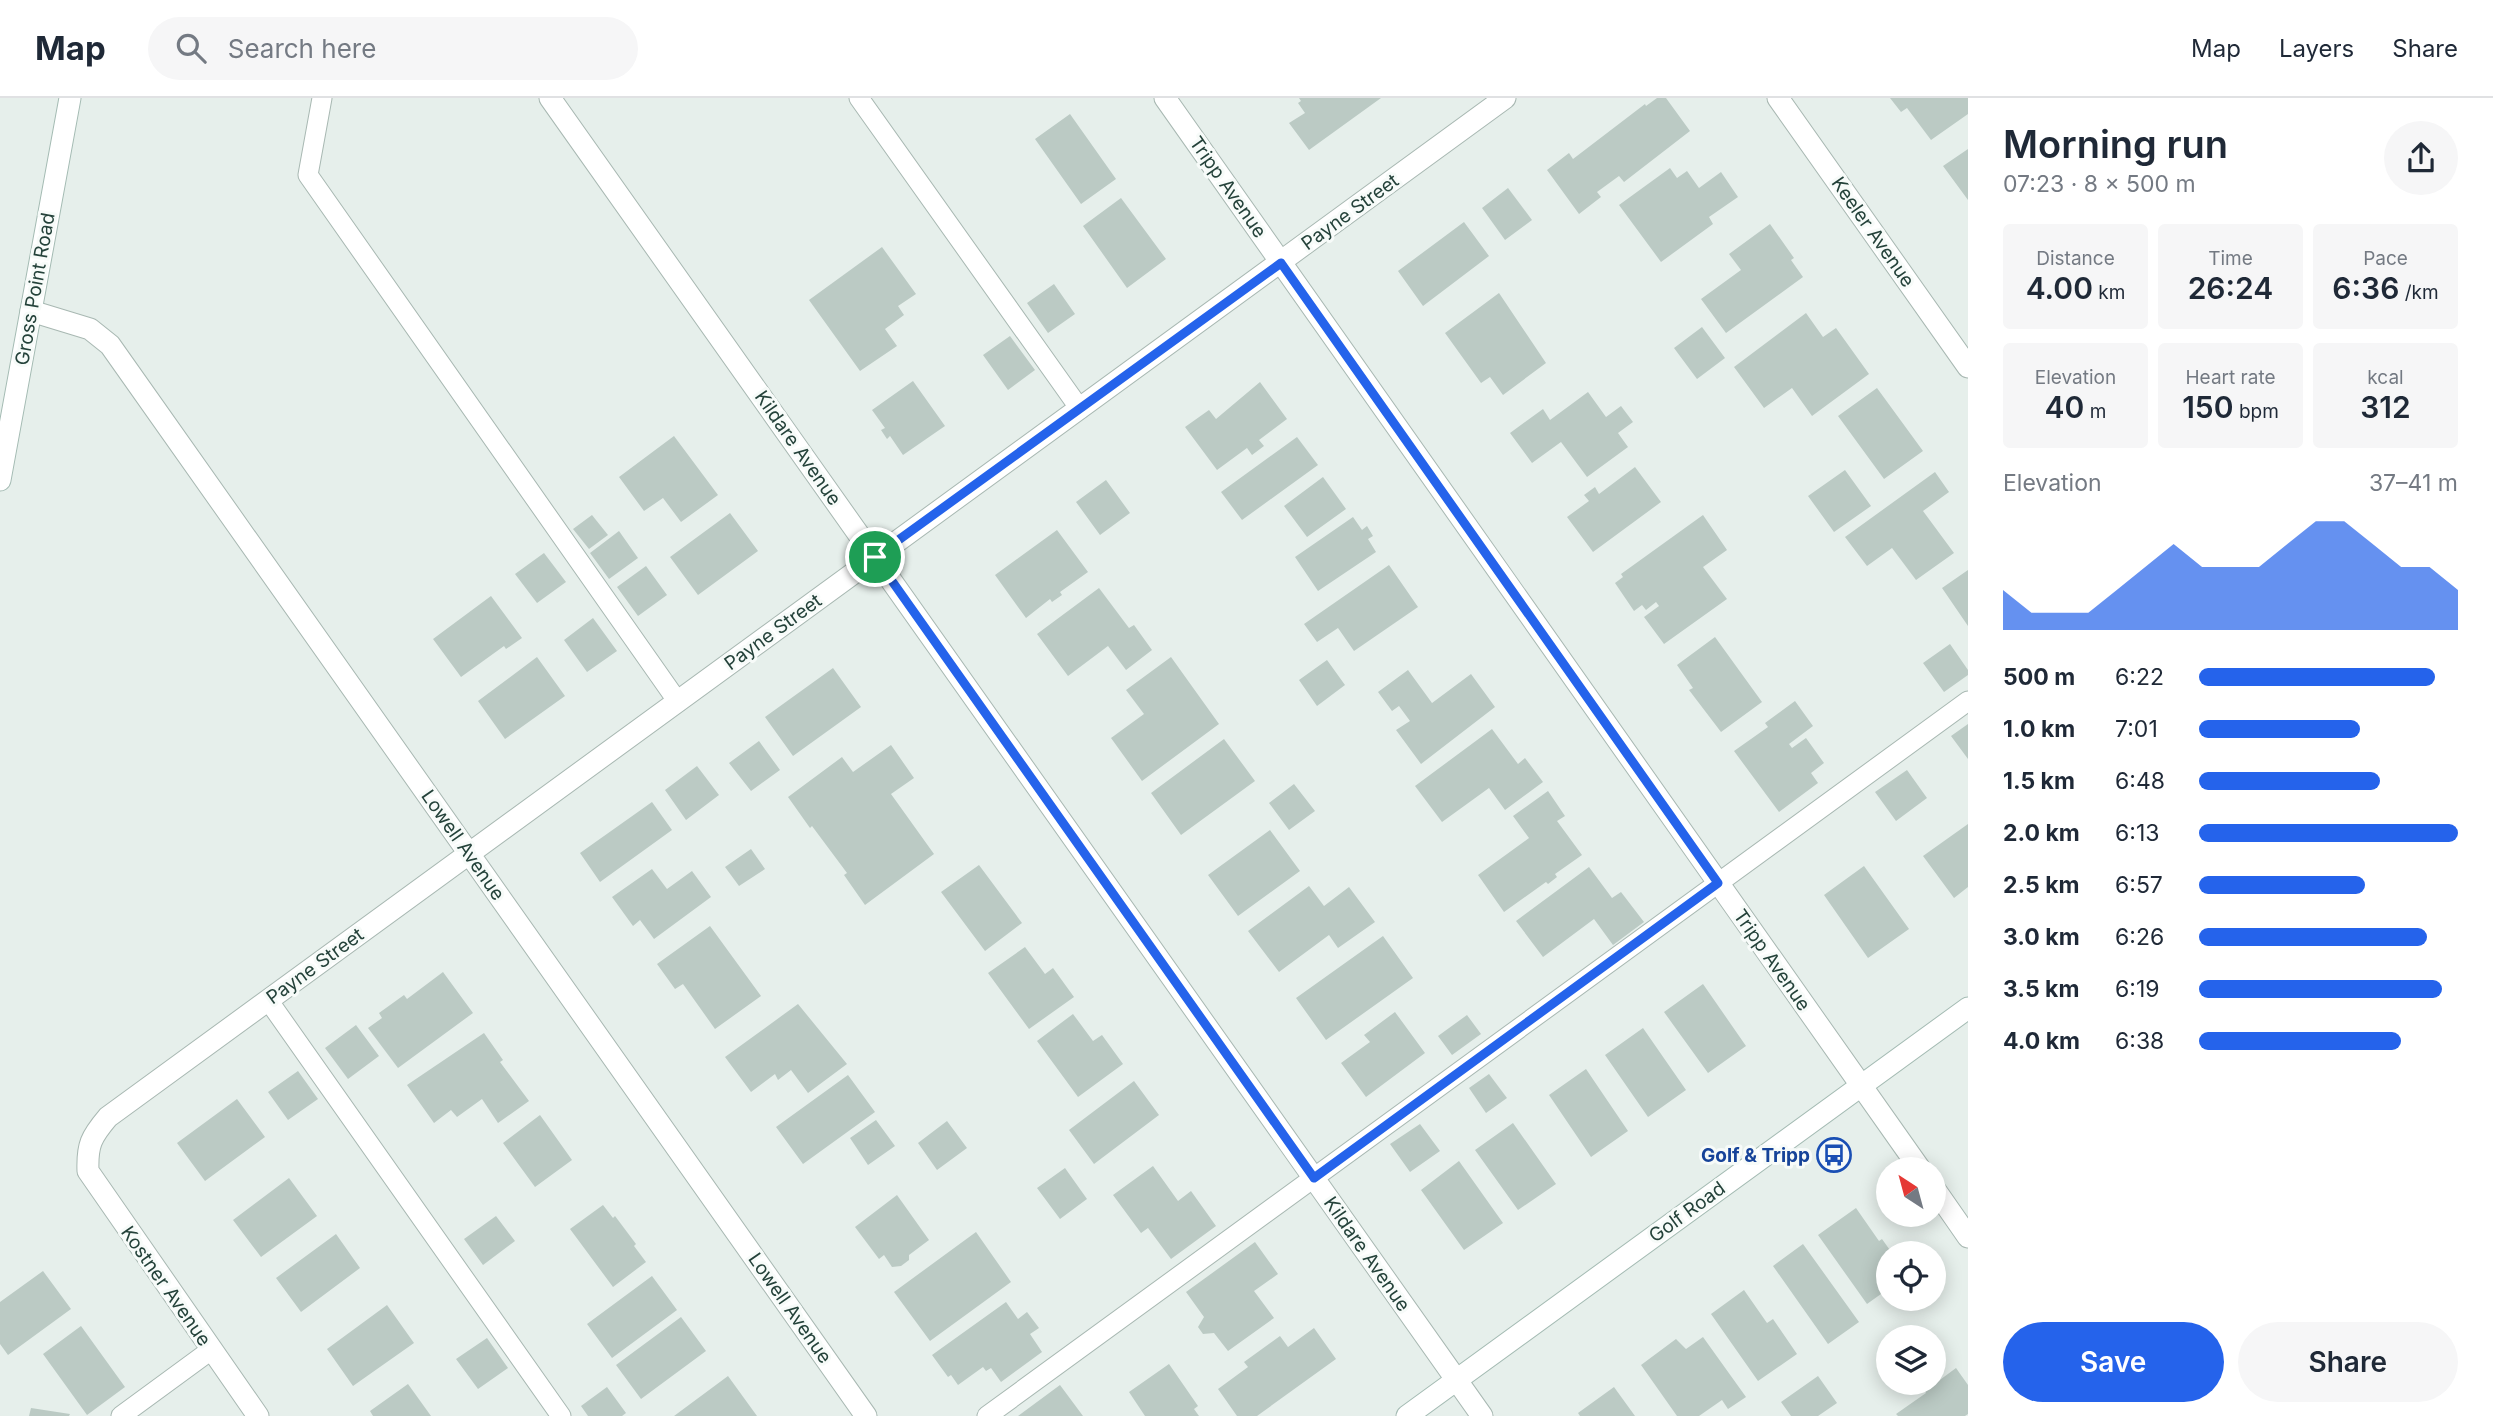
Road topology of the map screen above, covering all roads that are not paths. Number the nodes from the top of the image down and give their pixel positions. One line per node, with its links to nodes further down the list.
1 (70, 98): 10 (street, Gross Point Road)
2 (322, 98): 16 (lane)
3 (550, 98): 14 (street, Kildare Avenue)
4 (859, 98): 12 (lane)
5 (1165, 98): 9 (street, Tripp Avenue)
6 (1505, 98): 8 (street, Payne Street)
7 (1778, 98): 11 (street, Keeler Avenue)
8 (1480, 105): 9 (street, Payne Street)
9 (1281, 263): 12 (street, Payne Street); 18 (street, Tripp Avenue)
10 (31, 311): 13 (street, Gross Point Road); 17 (street, Lowell Avenue)
11 (1968, 367)
12 (1080, 409): 14 (street, Payne Street)
13 (0, 480)
14 (875, 557): 16 (street, Payne Street); 24 (street, Kildare Avenue)
15 (1968, 701): 18 (lane)
16 (678, 702): 17 (street, Payne Street)
17 (469, 854): 19 (street, Payne Street); 32 (street, Lowell Avenue)
18 (1718, 883): 21 (street, Tripp Avenue); 24 (lane)
19 (268, 1000): 22 (street, Payne Street); 31 (lane)
20 (1968, 1008): 21 (street, Golf Road)
21 (1861, 1085): 23 (street, Tripp Avenue); 28 (street, Golf Road)
22 (88, 1151): 27 (street, Kostner Avenue)
23 (1912, 1157)
24 (1314, 1178): 28 (street, Kildare Avenue); 33 (lane)
25 (1946, 1205): 26 (street)
26 (1968, 1237)
27 (211, 1350): 29 (lane); 30 (street, Kostner Avenue)
28 (1456, 1380): 34 (street, Golf Road); 35 (street, Kildare Avenue)
29 (121, 1416)
30 (258, 1416)
31 (561, 1416)
32 (866, 1416)
33 (987, 1416)
34 (1407, 1416)
35 (1482, 1416)

